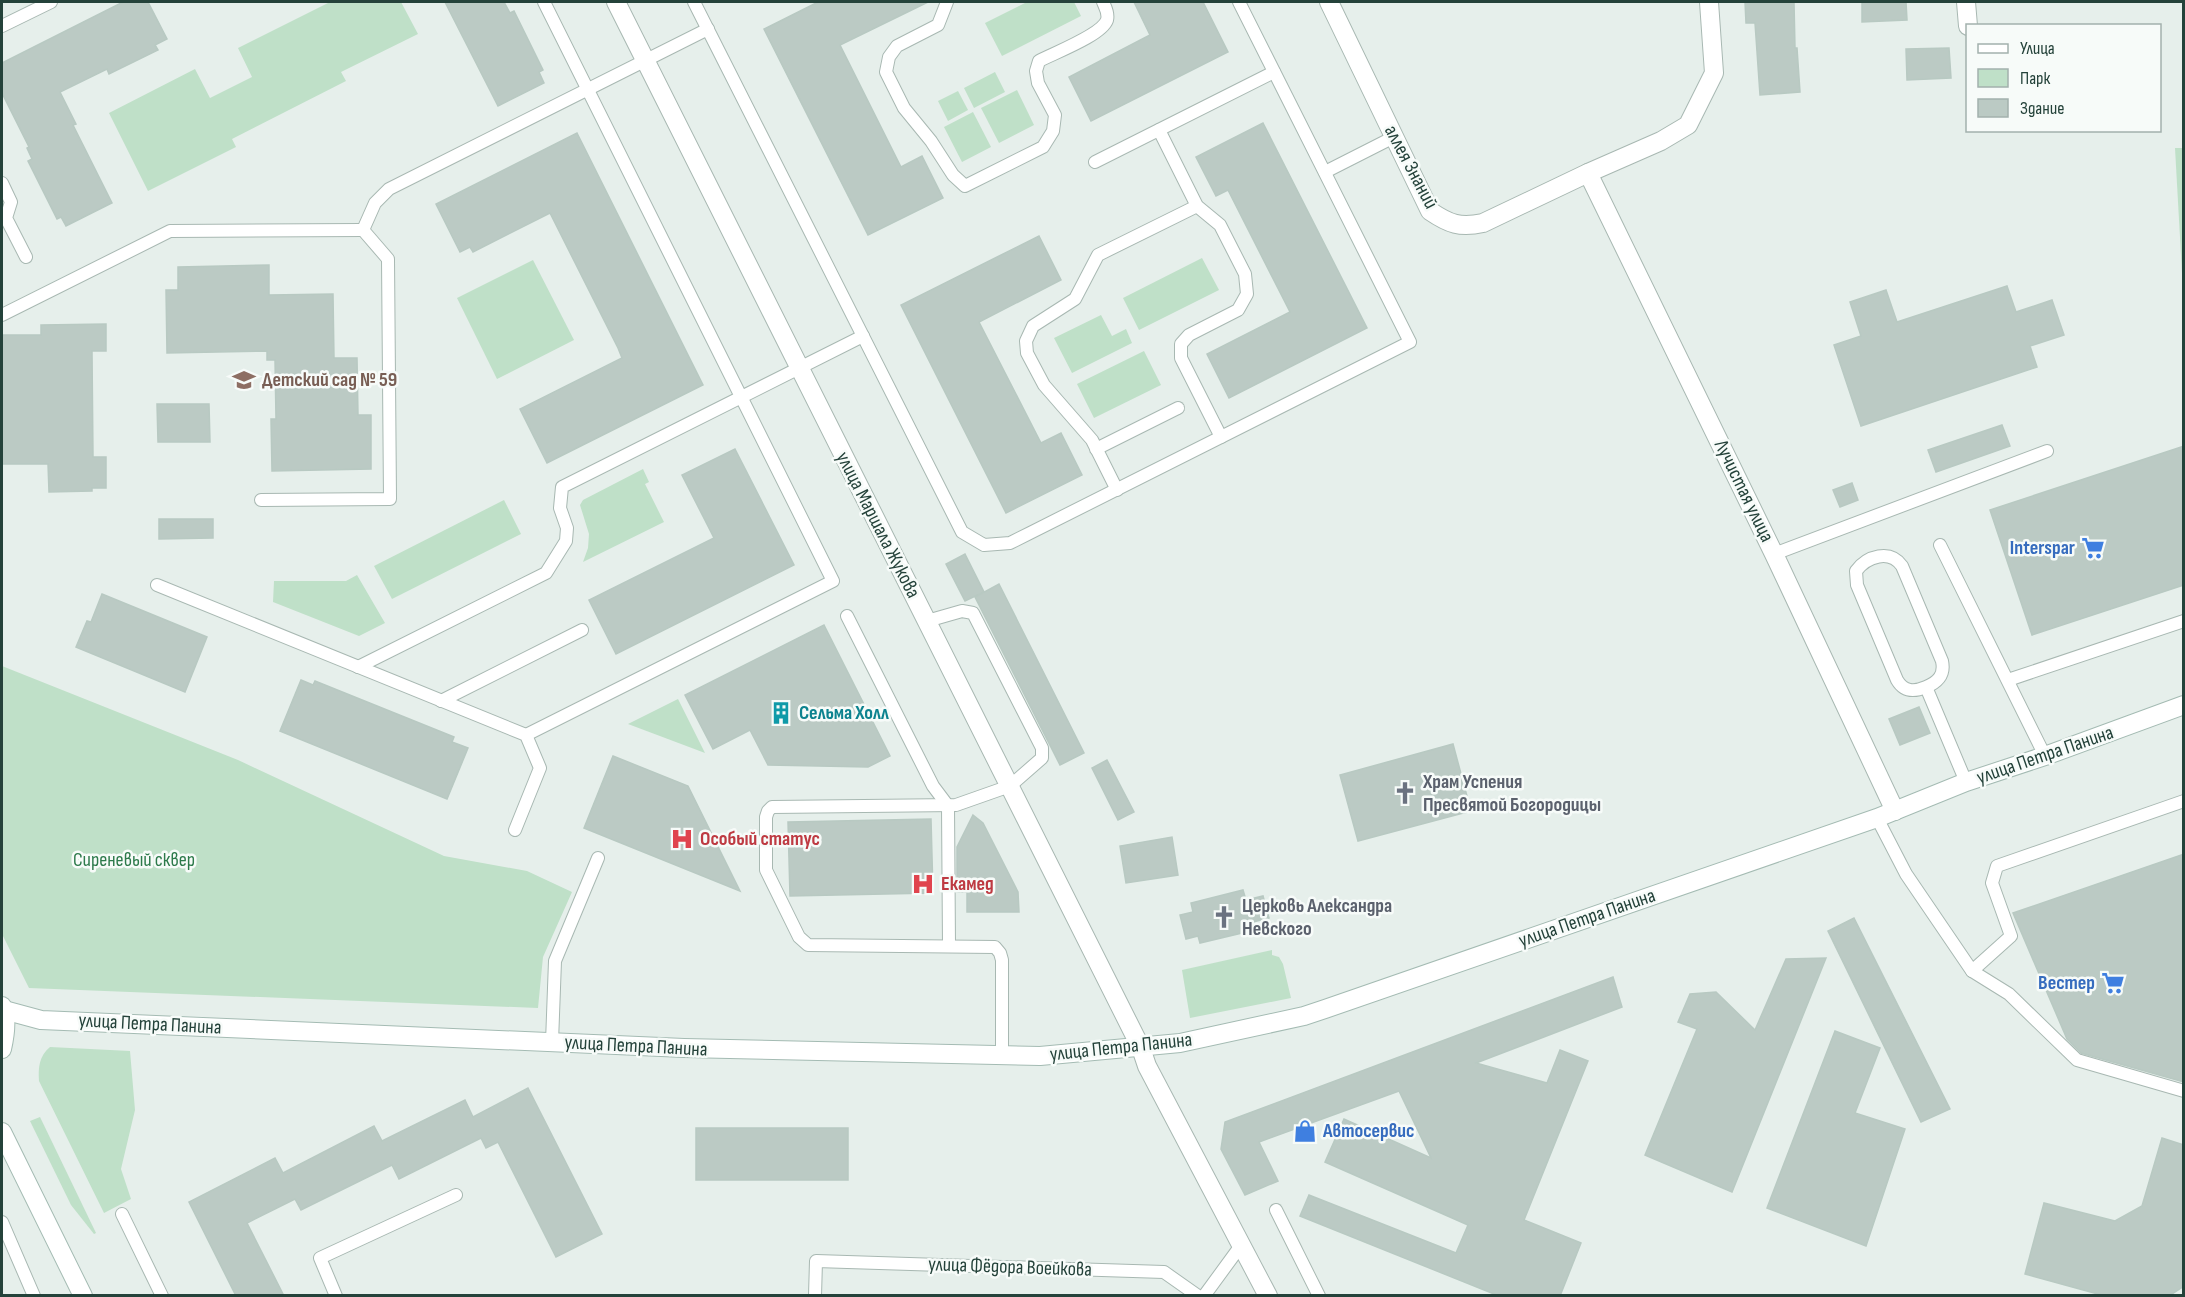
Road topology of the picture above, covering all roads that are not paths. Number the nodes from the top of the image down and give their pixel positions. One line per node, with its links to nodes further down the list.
1 (51, 2): 12 (lane)
2 (544, 2): 16 (lane)
3 (616, 2): 14 (street, улица Маршала Жукова)
4 (694, 2): 13 (lane)
5 (946, 2): 6 (lane)
6 (1103, 2)
7 (1239, 2): 15 (lane)
8 (1329, 2): 18 (street, аллея Знаний)
9 (1709, 2): 21 (street, аллея Знаний)
10 (1966, 2): 11 (street)
11 (1968, 24)
12 (2, 26)
13 (708, 29): 14 (lane); 27 (lane)
14 (645, 60): 16 (lane); 28 (street, улица Маршала Жукова)
15 (1274, 72): 17 (lane); 20 (lane)
16 (588, 88): 24 (lane); 29 (lane)
17 (1158, 130): 19 (lane); 23 (lane)
18 (1394, 137): 20 (lane); 21 (street, аллея Знаний)
19 (1095, 162)
20 (1325, 172): 31 (lane)
21 (1588, 173): 37 (street, Лучистая улица)
22 (2, 183): 25 (lane)
23 (1197, 206): 31 (lane); 32 (lane)
24 (363, 230): 26 (lane); 35 (lane)
25 (26, 257)
26 (2, 315)
27 (863, 336): 28 (lane); 34 (lane)
28 (800, 368): 29 (lane); 40 (street, улица Маршала Жукова)
29 (742, 396): 43 (lane); 48 (lane)
30 (1178, 408): 32 (lane)
31 (1221, 437): 34 (lane)
32 (1096, 449): 34 (lane)
33 (2047, 451): 37 (lane)
34 (1117, 489)
35 (261, 500)
36 (1940, 545): 44 (lane)
37 (1774, 554): 54 (street, Лучистая улица)
38 (157, 585): 43 (lane)
39 (847, 616): 53 (lane)
40 (927, 621): 51 (street, улица Маршала Жукова); 51 (lane)
41 (2184, 621): 44 (lane)
42 (582, 630): 46 (lane)
43 (358, 667): 46 (lane)
44 (2008, 680): 49 (lane)
45 (1926, 687): 45 (lane); 50 (lane)
46 (441, 700): 48 (lane)
47 (2184, 705): 49 (street, улица Петра Панина)
48 (526, 735): 56 (lane)
49 (2045, 756): 50 (street, улица Петра Панина)
50 (1966, 782): 54 (street, улица Петра Панина)
51 (1010, 786): 53 (lane); 62 (street, улица Маршала Жукова)
52 (2184, 801): 59 (lane)
53 (948, 806): 58 (lane); 58 (lane)
54 (1895, 811): 55 (street, улица Петра Панина)
55 (1877, 818): 59 (lane); 62 (street, улица Петра Панина)
56 (515, 830)
57 (598, 858): 61 (lane)
58 (949, 946): 64 (lane)
59 (1972, 971): 65 (lane)
60 (3, 1008): 61 (street, улица Петра Панина); 63 (street)
61 (552, 1042): 64 (street, улица Петра Панина)
62 (1141, 1048): 64 (street, улица Петра Панина); 71 (street, улица Маршала Жукова)
63 (2, 1049)
64 (1002, 1055)
65 (2184, 1090)
66 (2, 1137): 73 (street)
67 (456, 1194): 75 (lane)
68 (1276, 1210): 80 (lane)
69 (122, 1214): 74 (lane)
70 (2, 1222): 72 (lane)
71 (1242, 1244): 78 (lane); 79 (street, улица Маршала Жукова)
72 (34, 1296)
73 (83, 1296)
74 (162, 1296)
75 (336, 1296)
76 (815, 1296): 77 (lane, улица Фёдора Воейкова)
77 (1198, 1296)
78 (1204, 1296)
79 (1268, 1296)
80 (1319, 1296)

